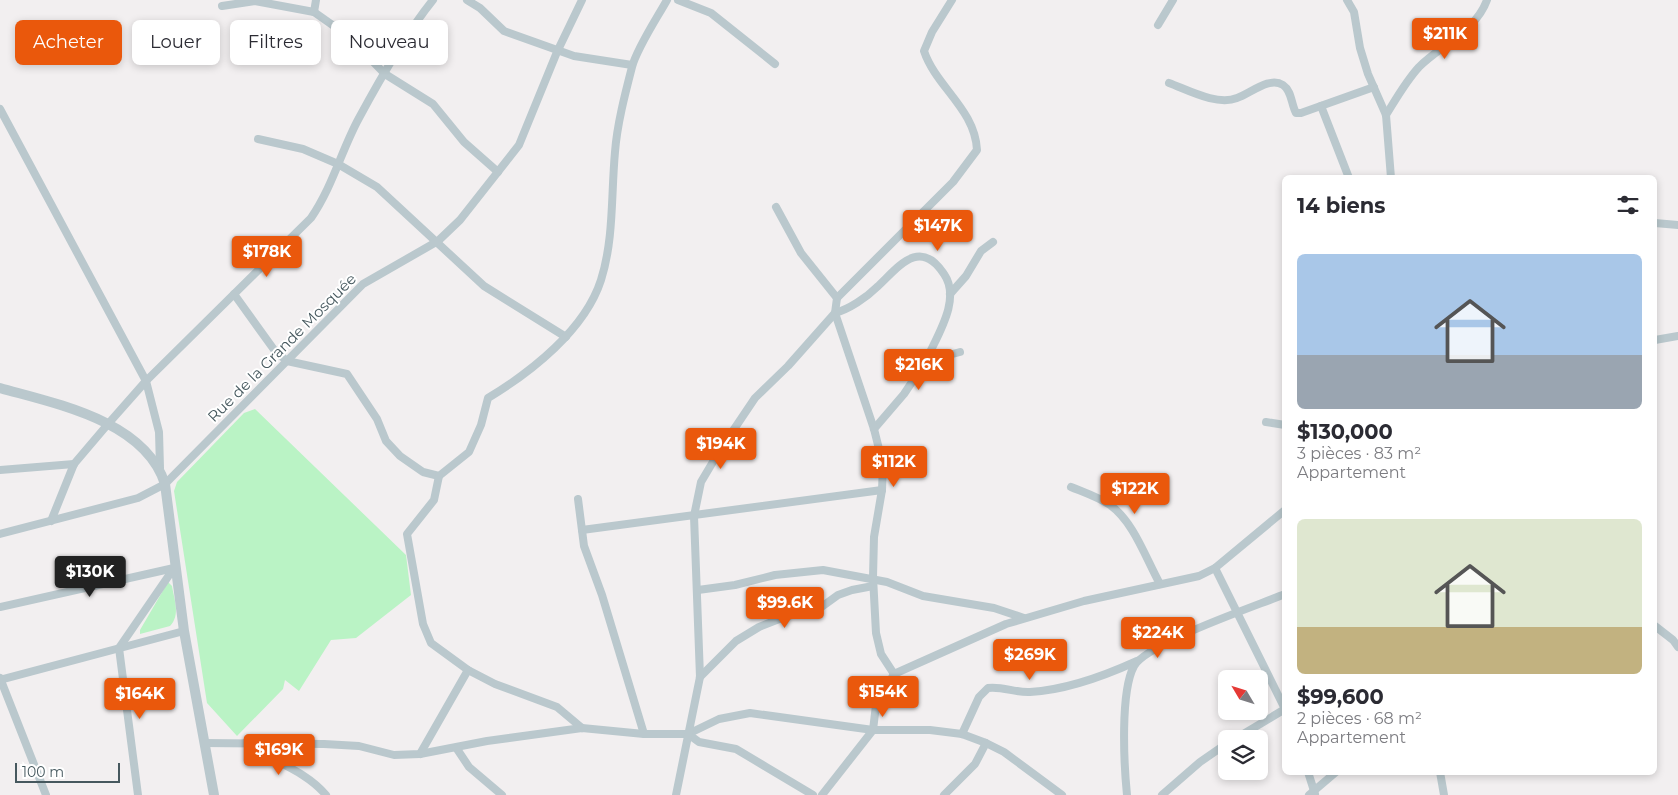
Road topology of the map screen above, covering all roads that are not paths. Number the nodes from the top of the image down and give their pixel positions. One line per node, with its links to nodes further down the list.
1 (316, 0): 12 (street)
2 (433, 0): 17 (street)
3 (467, 0): 14 (street)
4 (582, 0): 14 (street, Rue de la Grande Mosquée)
5 (667, 0): 16 (street)
6 (678, 0): 15 (street)
7 (952, 0): 35 (street)
8 (1173, 0): 13 (street)
9 (1347, 0): 19 (street)
10 (1487, 0): 22 (street)
11 (222, 6): 12 (street)
12 (314, 12): 17 (street)
13 (1158, 25)
14 (557, 52): 16 (street); 25 (street, Rue de la Grande Mosquée)
15 (775, 64)
16 (632, 65): 38 (street)
17 (386, 74): 24 (street); 25 (street)
18 (1169, 83): 20 (street)
19 (1374, 87): 20 (street); 22 (street)
20 (1321, 106): 26 (street)
21 (0, 109): 43 (street)
22 (1386, 115): 27 (street)
23 (258, 139): 24 (street)
24 (338, 164): 31 (street); 33 (street)
25 (498, 172): 31 (street, Rue de la Grande Mosquée)
26 (1348, 175)
27 (1391, 175)
28 (776, 207): 35 (street)
29 (1657, 223): 30 (street)
30 (1678, 225)
31 (438, 241): 38 (street); 41 (street, Rue de la Grande Mosquée)
32 (993, 242): 34 (street)
33 (234, 294): 41 (street); 43 (street)
34 (950, 294): 36 (street); 42 (street)
35 (837, 298): 36 (street)
36 (835, 314): 48 (street); 58 (street)
37 (1678, 336): 39 (street)
38 (566, 338): 52 (street)
39 (1657, 340)
40 (960, 352): 42 (street)
41 (287, 361): 52 (street); 53 (street, Rue de la Grande Mosquée)
42 (926, 361): 48 (street)
43 (146, 381): 46 (street); 50 (street)
44 (0, 388): 46 (street)
45 (1266, 422): 47 (street)
46 (108, 424): 49 (street); 50 (street)
47 (1282, 425)
48 (874, 429): 55 (street)
49 (74, 464): 51 (street); 61 (street)
50 (160, 468): 53 (street)
51 (0, 470)
52 (439, 476): 78 (street)
53 (165, 484): 61 (street, Rue de la Grande Mosquée); 64 (street)
54 (1070, 487): 67 (street)
55 (882, 490): 58 (street); 66 (street)
56 (578, 499): 62 (street)
57 (1282, 513): 59 (street)
58 (694, 516): 62 (street); 68 (street)
59 (1276, 518): 60 (street); 65 (street)
60 (1282, 518)
61 (51, 521): 63 (street, Rue de la Grande Mosquée)
62 (582, 530): 87 (street)
63 (0, 534)
64 (174, 568): 70 (street); 74 (street); 76 (street)
65 (1215, 568): 67 (street); 71 (street)
66 (873, 583): 68 (street); 72 (street); 79 (street); 80 (street)
67 (1160, 584): 72 (street)
68 (698, 590): 80 (street)
69 (1282, 595): 71 (street)
70 (0, 607)
71 (1239, 613): 77 (street); 82 (street)
72 (1024, 618): 79 (street)
73 (1657, 628): 75 (street)
74 (184, 631): 76 (street); 90 (street)
75 (1678, 647)
76 (119, 648): 81 (street); 101 (street)
77 (1138, 660): 89 (street); 110 (street)
78 (468, 670): 84 (street); 95 (street)
79 (894, 674): 85 (street)
80 (700, 677): 88 (street)
81 (0, 680): 100 (street)
82 (1282, 703)
83 (1282, 711): 86 (street)
84 (582, 728): 87 (street); 93 (street)
85 (873, 730): 88 (street); 89 (street); 107 (street)
86 (1250, 730)
87 (644, 734): 88 (street)
88 (688, 734): 105 (street); 106 (street)
89 (962, 734): 92 (street)
90 (204, 743): 91 (street); 102 (street)
91 (244, 743): 95 (street); 103 (street)
92 (986, 743): 108 (street); 109 (street)
93 (457, 749): 95 (street); 104 (street)
94 (1218, 750): 111 (street)
95 (420, 754)
96 (1309, 775): 99 (street)
97 (1333, 775): 99 (street)
98 (1440, 775): 112 (street)
99 (1313, 793)
100 (46, 795)
101 (138, 795)
102 (214, 795)
103 (326, 795)
104 (502, 795)
105 (676, 795)
106 (813, 795)
107 (822, 795)
108 (944, 795)
109 (1062, 795)
110 (1127, 795)
111 (1162, 795)
112 (1444, 795)

